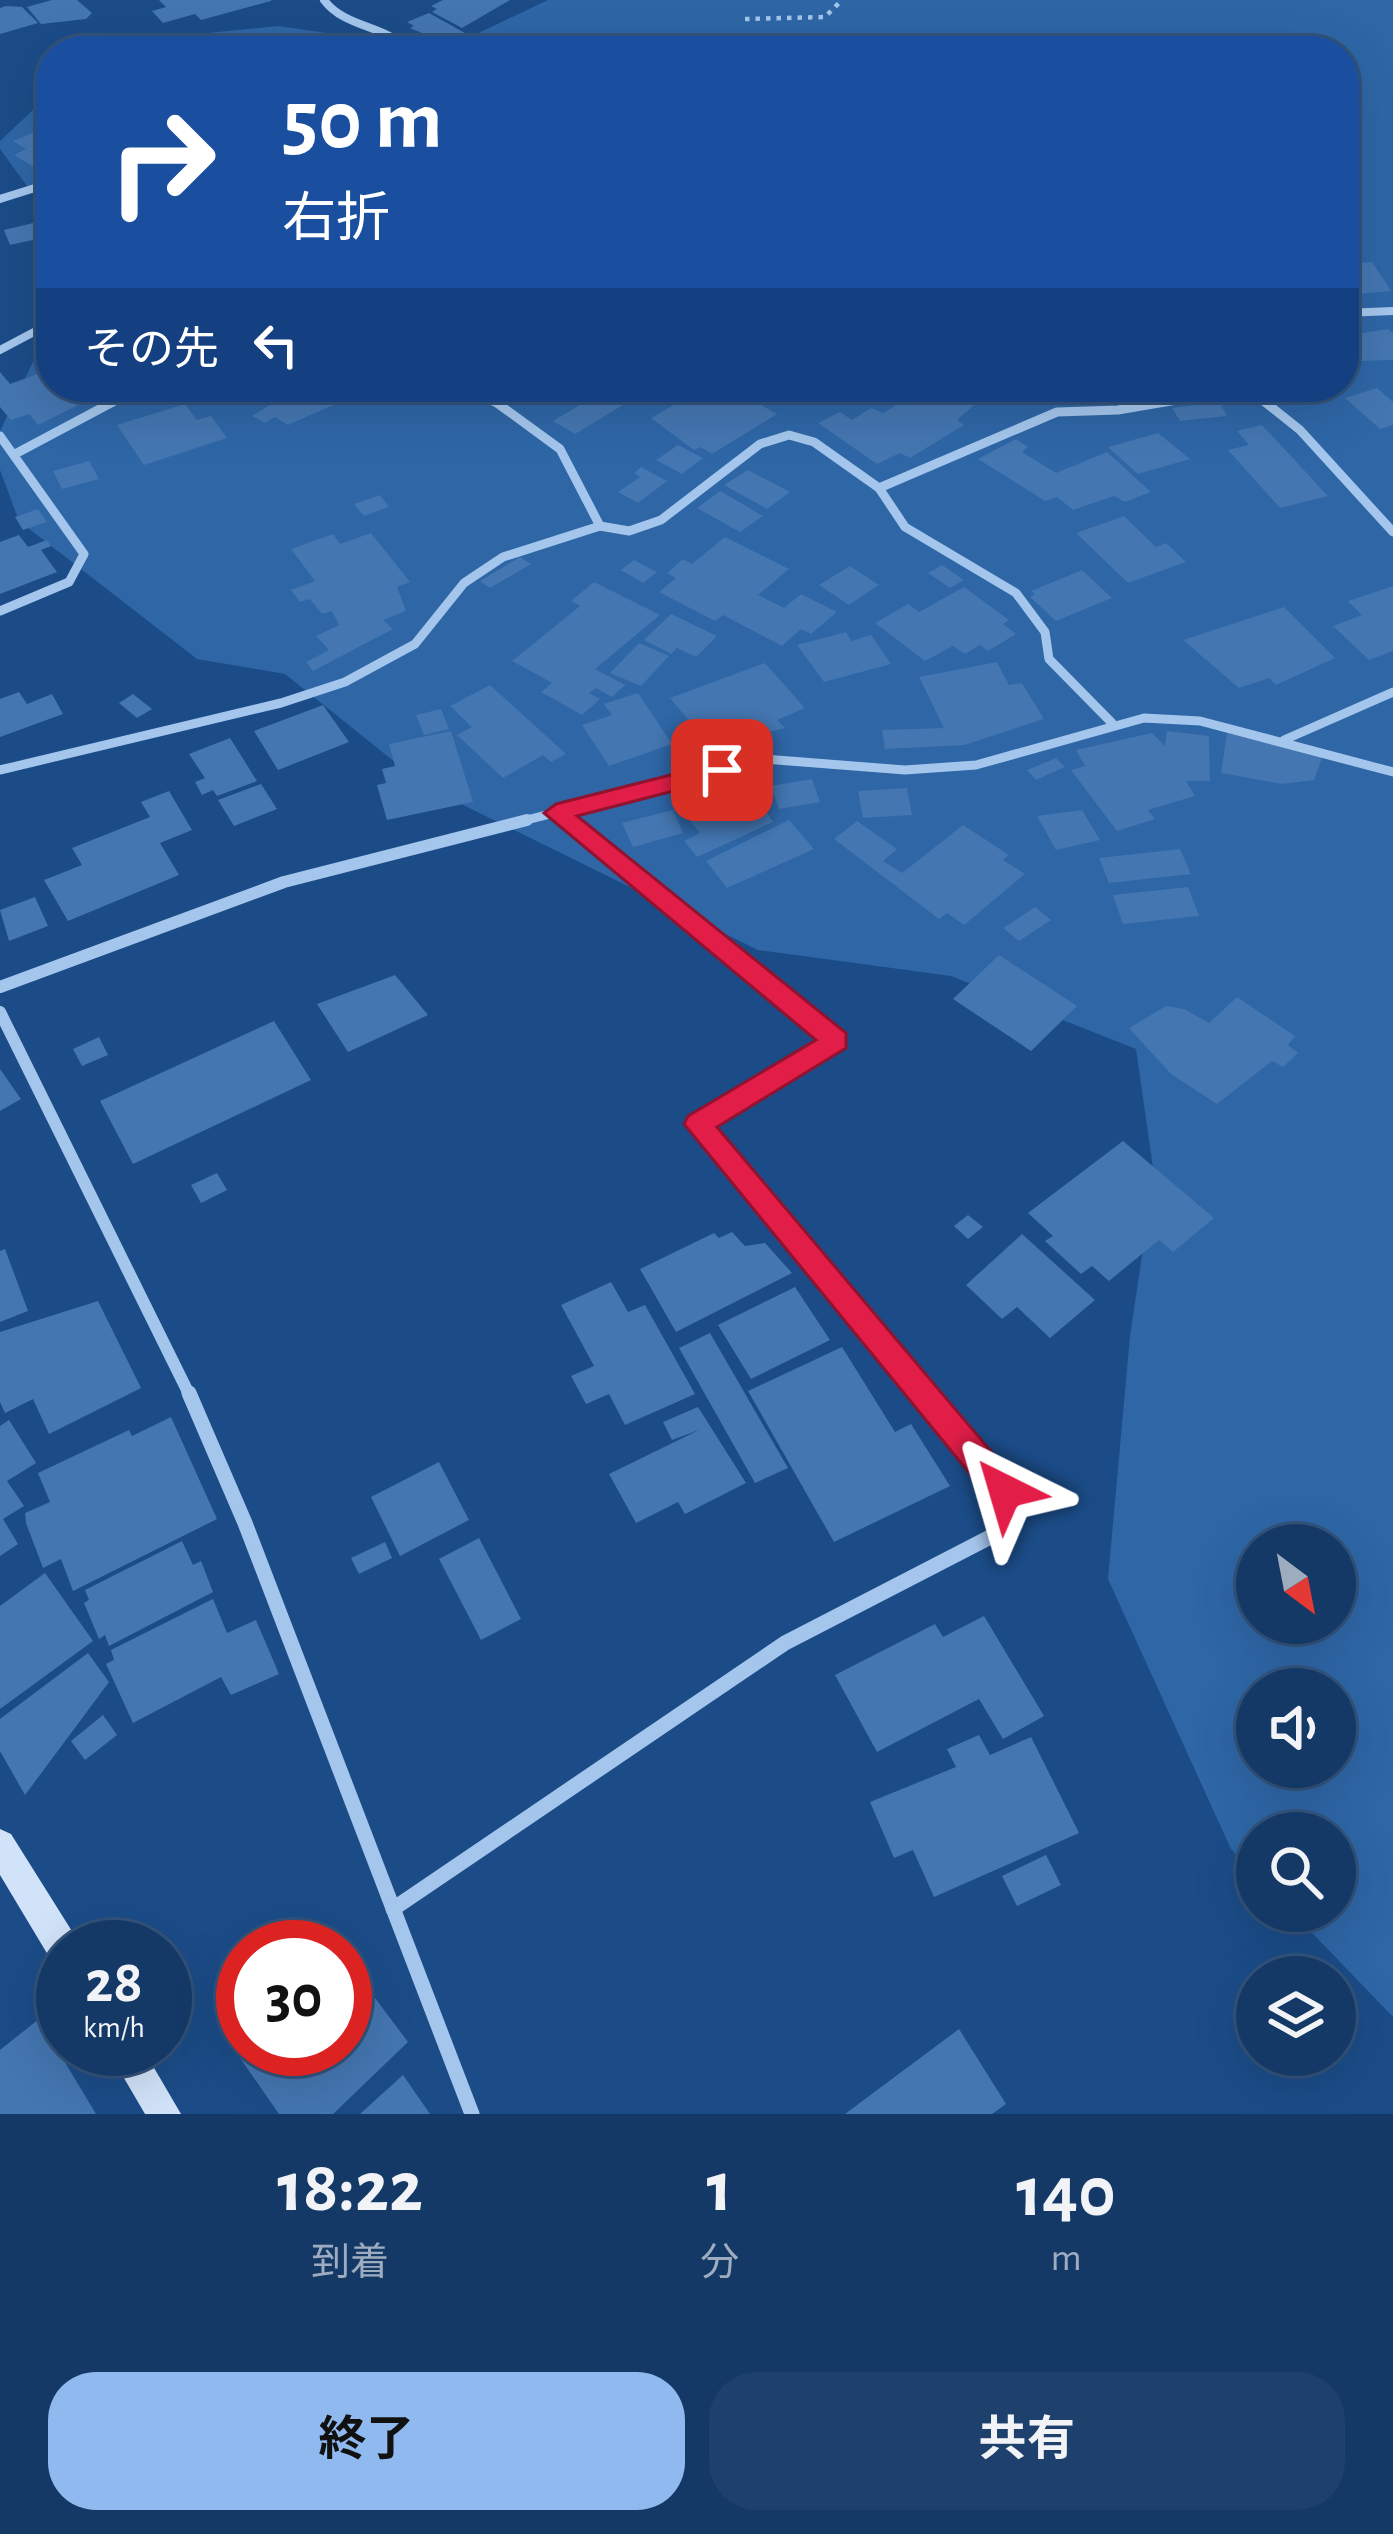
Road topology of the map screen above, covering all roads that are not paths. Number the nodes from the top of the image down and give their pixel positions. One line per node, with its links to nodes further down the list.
1 (324, 0): 2 (street)
2 (396, 36)
3 (36, 188): 4 (street)
4 (0, 199)
5 (1393, 311): 6 (street)
6 (1359, 312)
7 (36, 330): 8 (street)
8 (0, 350)
9 (113, 402): 14 (street)
10 (493, 402): 16 (street)
11 (1165, 402): 15 (street)
12 (1264, 402): 17 (street)
13 (0, 436): 14 (street)
14 (15, 454): 18 (street)
15 (879, 488): 16 (street); 20 (street)
16 (599, 526): 22 (street)
17 (1393, 532)
18 (0, 611)
19 (1393, 692): 21 (street)
20 (1112, 723): 21 (street); 24 (street)
21 (1283, 741): 23 (street)
22 (0, 770)
23 (1393, 772)
24 (556, 813): 25 (street); 28 (street)
25 (0, 988)
26 (0, 1012): 28 (street)
27 (0, 1844): 29 (main road)
28 (394, 1909): 32 (street)
29 (46, 1920)
30 (141, 2076): 31 (main road)
31 (164, 2114)
32 (472, 2114)

